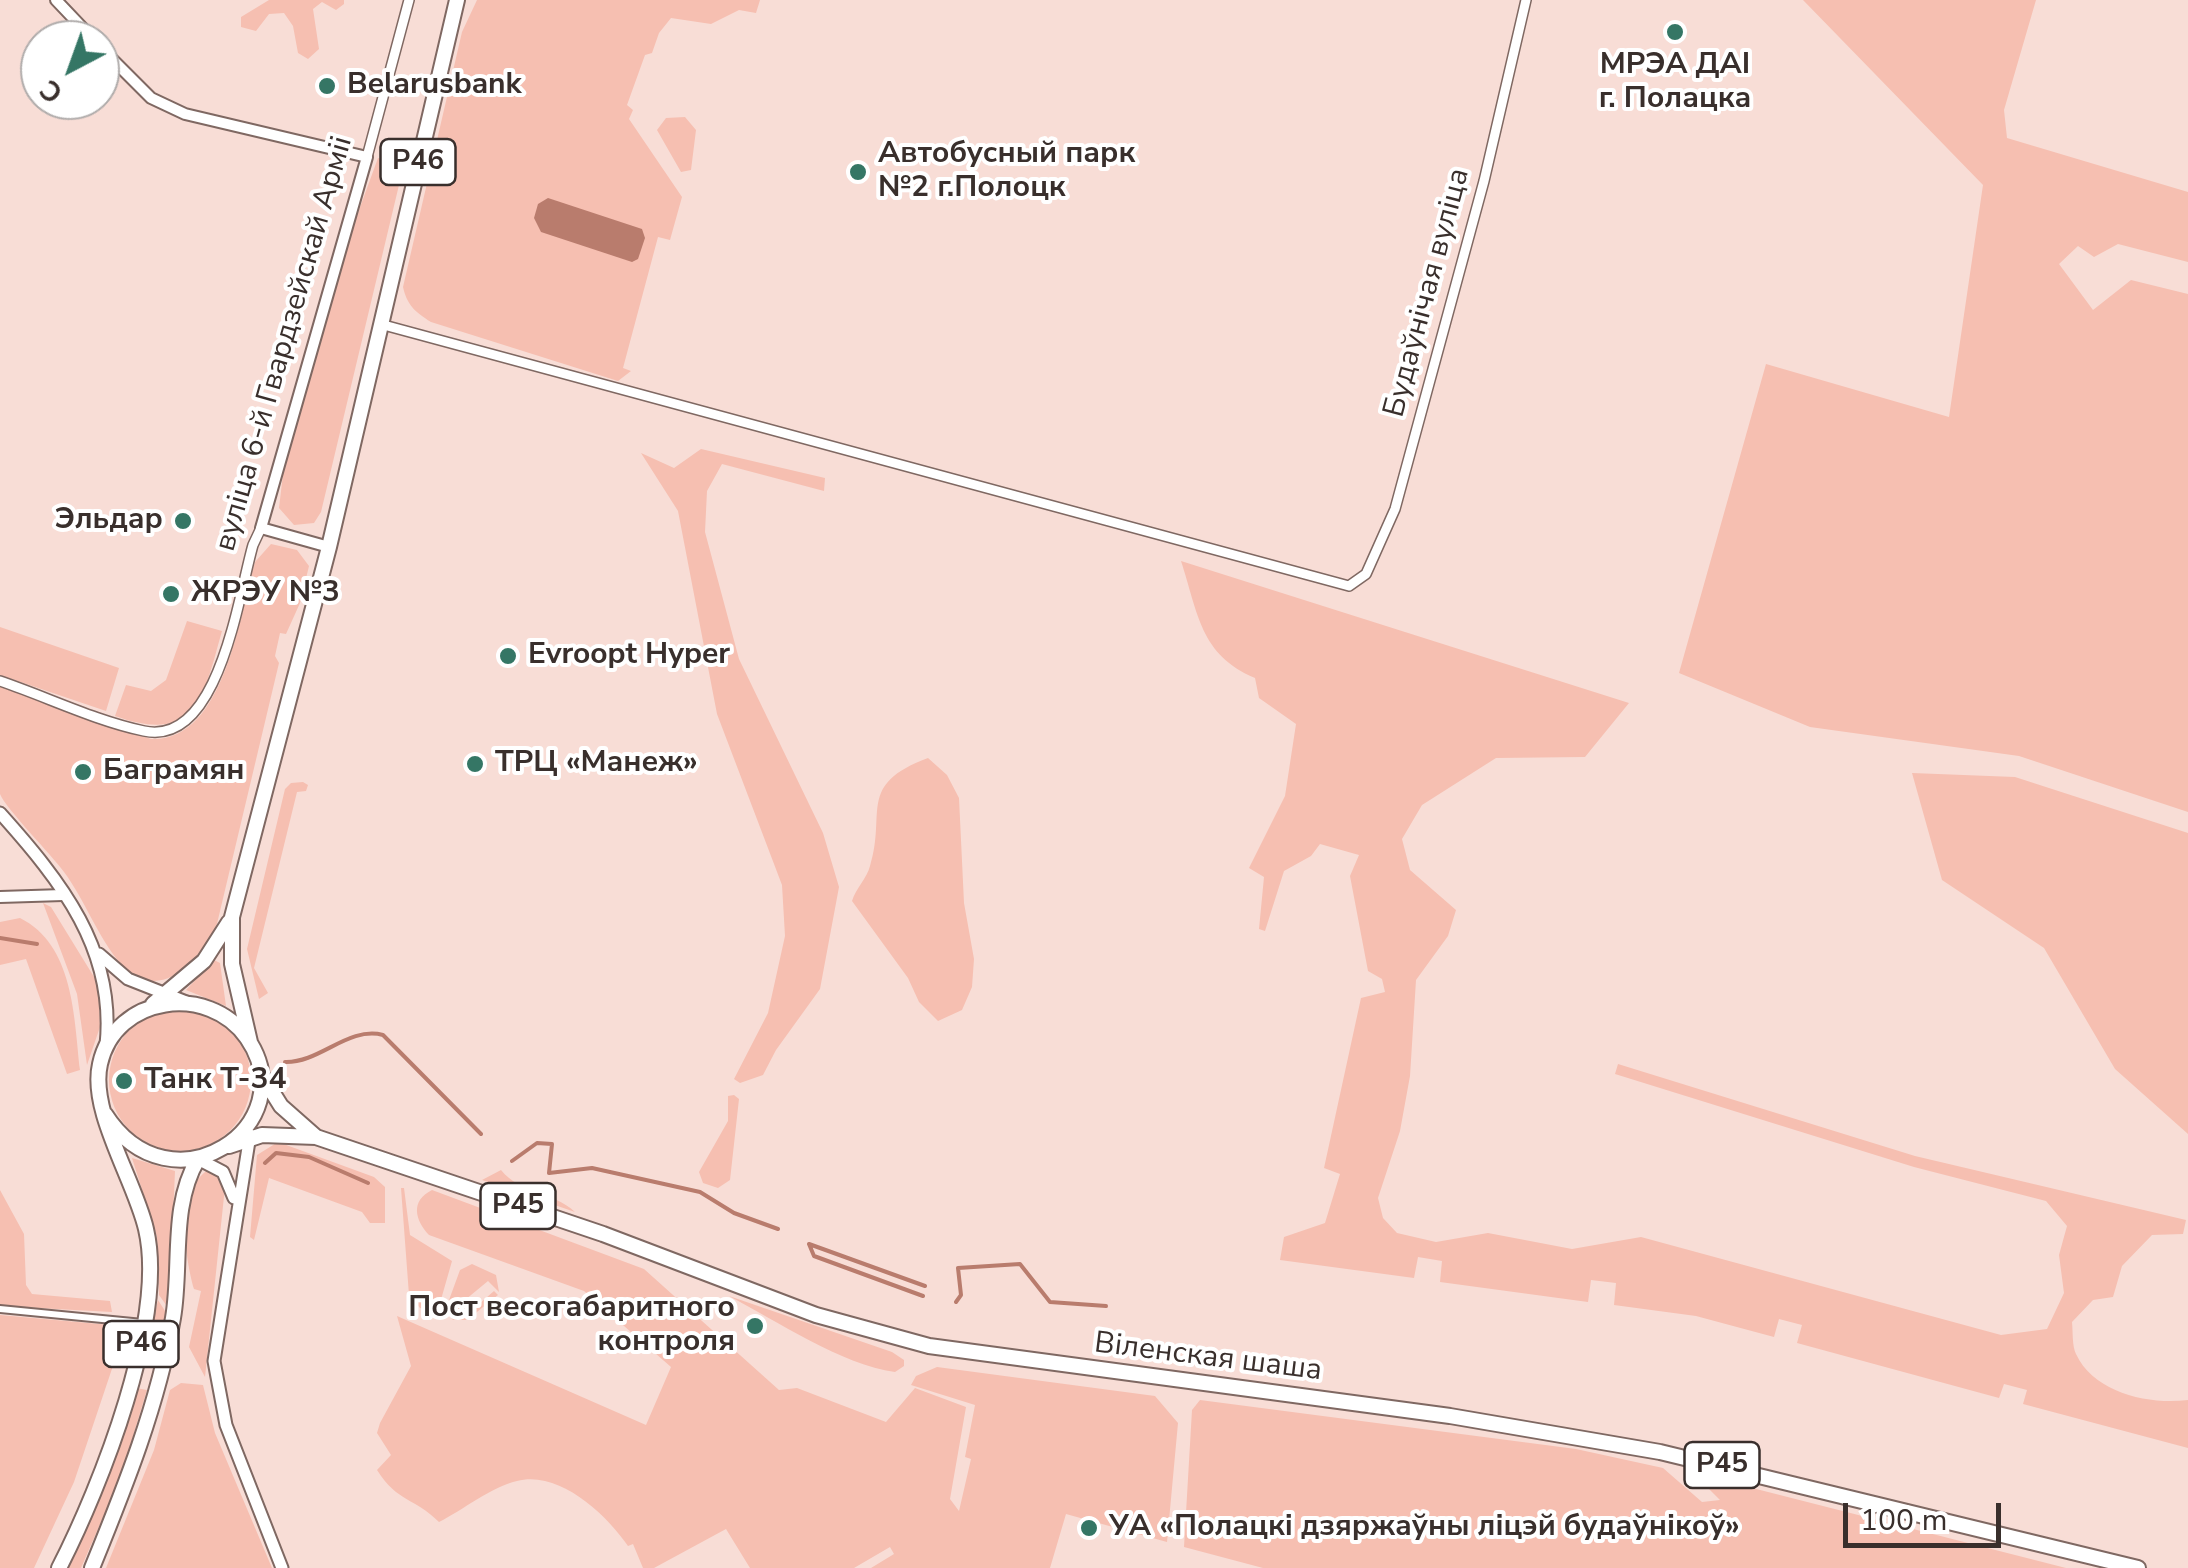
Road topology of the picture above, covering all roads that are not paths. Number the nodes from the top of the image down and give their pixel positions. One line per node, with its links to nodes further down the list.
1 (56, 0): 5 (street)
2 (409, 0): 7 (street, вуліца 6-й Гвардзейскай Арміі)
3 (457, 0): 8 (main road, Р46)
4 (1526, 0): 8 (street, Будаўнічая вуліца)
5 (75, 20)
6 (120, 66): 7 (street)
7 (367, 157): 9 (street, вуліца 6-й Гвардзейскай Арміі)
8 (380, 324): 10 (main road, Р46)
9 (262, 528): 10 (street); 11 (street, вуліца 6-й Гвардзейскай Арміі)
10 (329, 547): 15 (main road, Р46)
11 (0, 680)
12 (0, 814): 13 (main road)
13 (63, 895): 14 (street); 16 (main road)
14 (0, 897)
15 (232, 917): 17 (main road, Р46); 20 (main road, Р46)
16 (99, 954): 17 (main road); 21 (main road)
17 (167, 993): 18 (main road); 19 (main road, Р46)
18 (189, 1002): 19 (main road); 20 (main road)
19 (148, 1008): 21 (main road, Р46)
20 (250, 1042): 22 (main road, Р46)
21 (106, 1045): 23 (main road, Р46)
22 (258, 1069): 24 (main road, Р46); 25 (main road, Р45)
23 (106, 1114): 28 (main road); 31 (main road, Р46)
24 (252, 1116): 26 (main road); 27 (main road)
25 (316, 1137): 26 (main road, Р45); 35 (main road, Віленская шаша / Р45)
26 (250, 1138): 27 (main road, Р45); 29 (main road)
27 (229, 1146): 28 (main road)
28 (198, 1160): 29 (main road); 33 (main road, Р46)
29 (236, 1207): 34 (main road)
30 (0, 1310): 31 (street)
31 (148, 1323): 32 (main road, Р46)
32 (59, 1568)
33 (92, 1568)
34 (282, 1568)
35 (2138, 1568)

